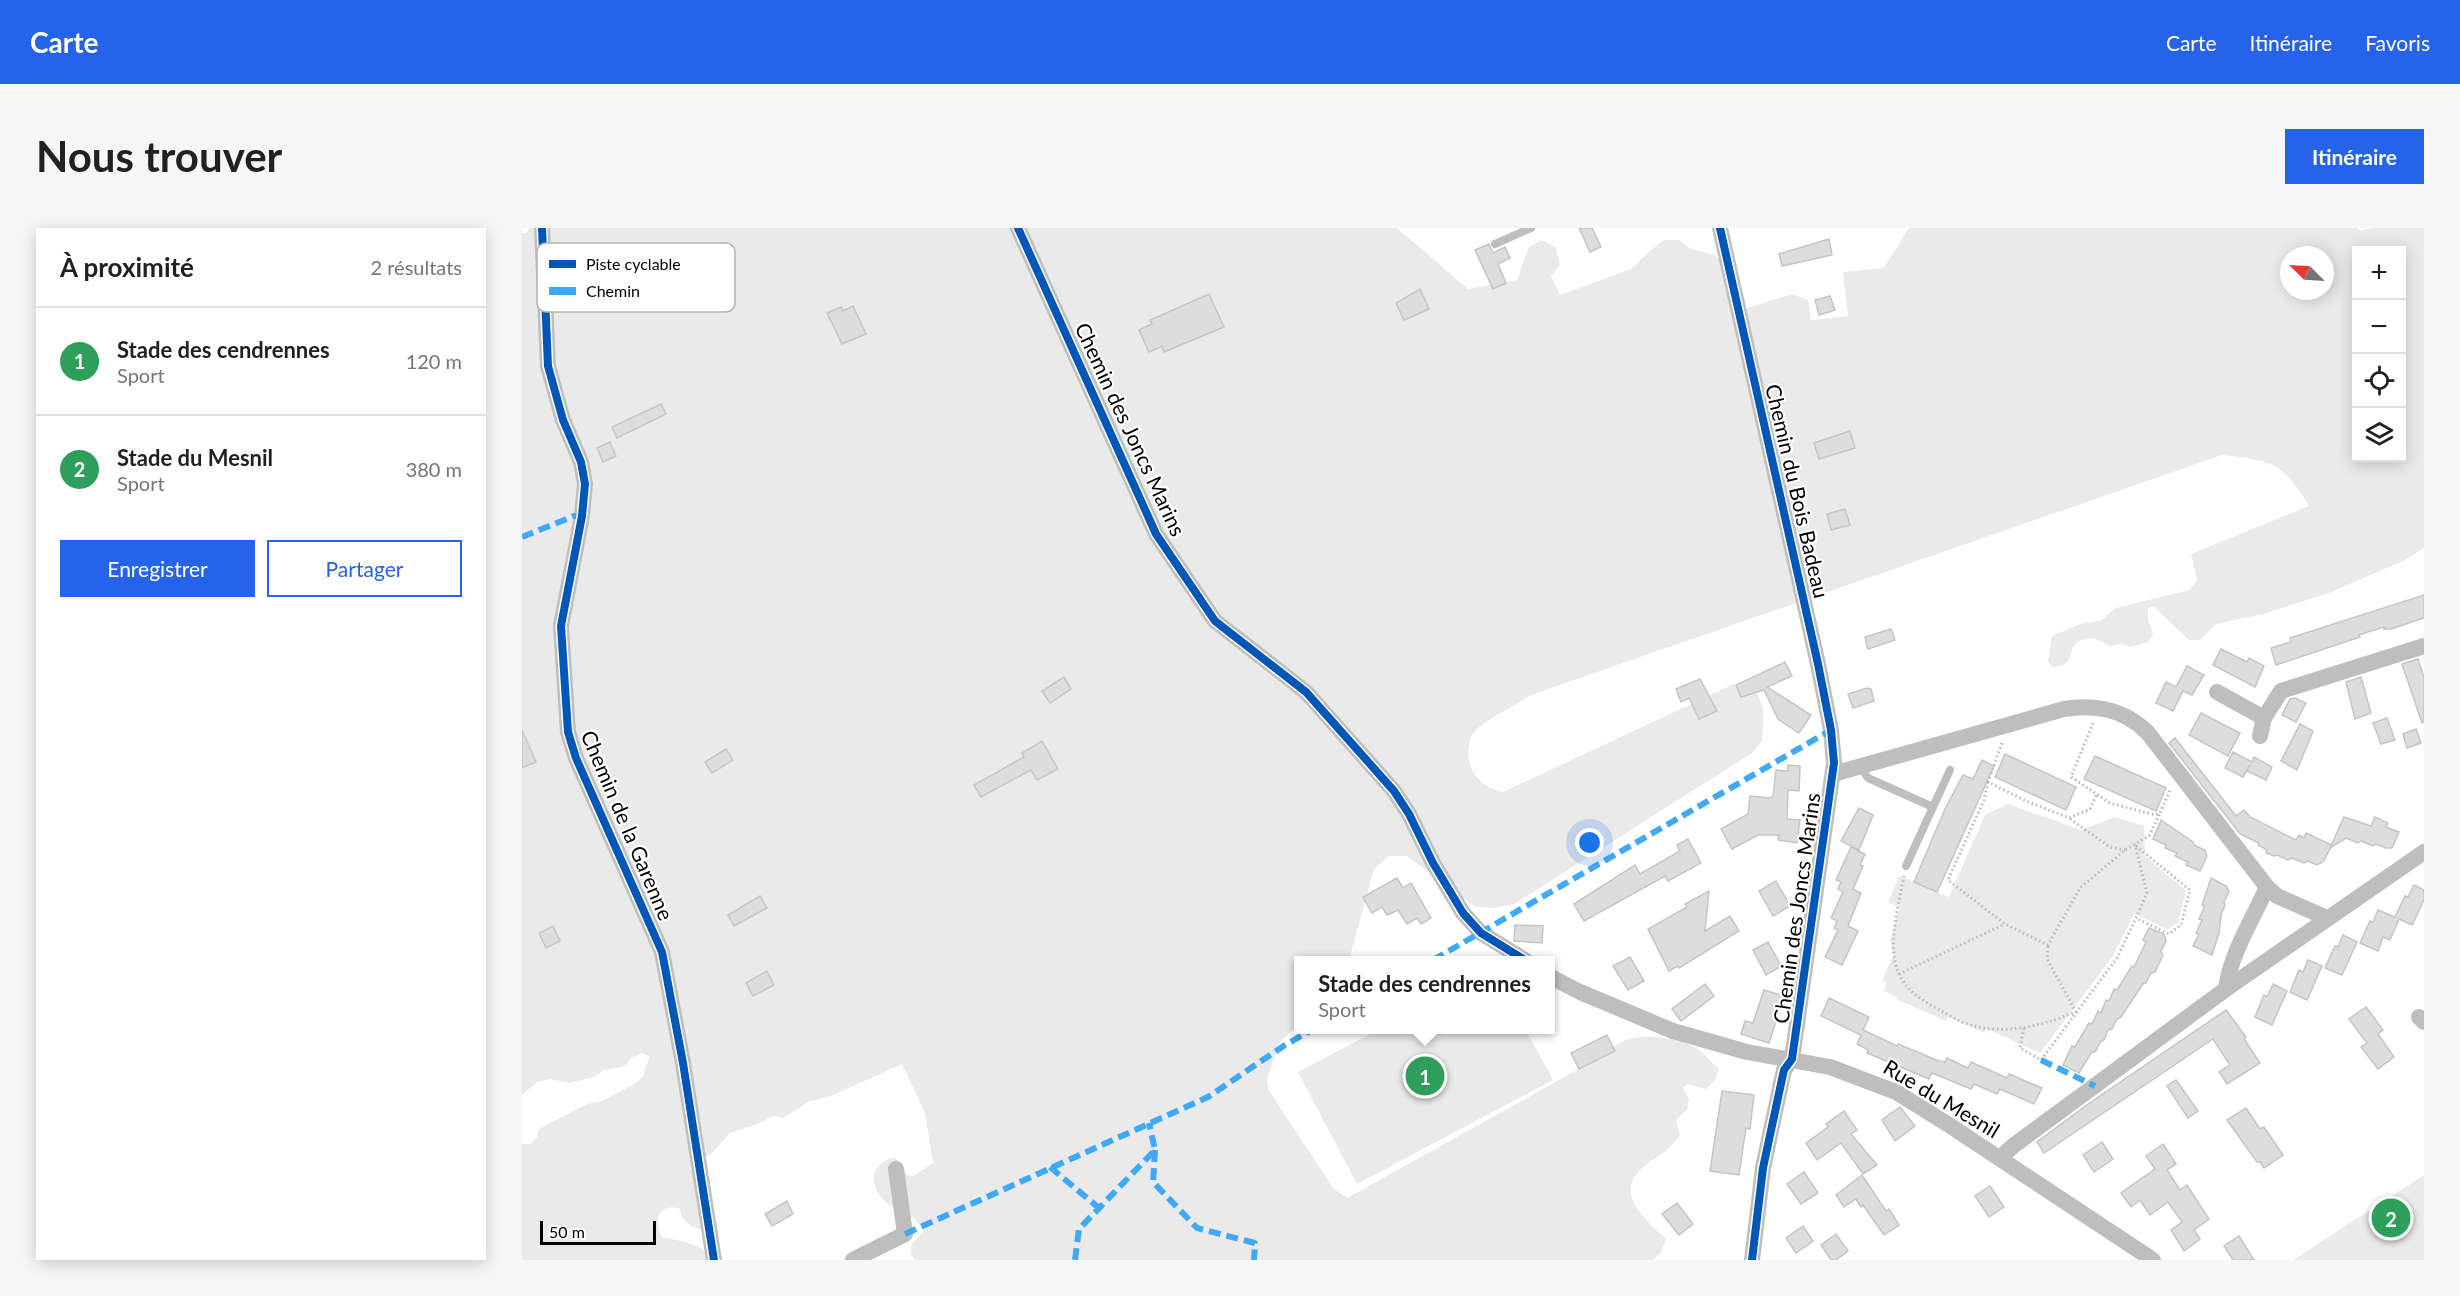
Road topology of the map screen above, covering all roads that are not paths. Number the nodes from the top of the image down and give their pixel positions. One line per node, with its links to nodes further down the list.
1 (542, 228): 5 (street, Chemin de la Garenne)
2 (1018, 228): 20 (street, Chemin des Joncs Marins)
3 (1531, 228): 6 (lane)
4 (1720, 228): 13 (street, Chemin du Bois Badeau)
5 (543, 243)
6 (1495, 244)
7 (546, 312): 26 (street, Chemin de la Garenne)
8 (2424, 646): 10 (street)
9 (2217, 692): 10 (street)
10 (2264, 718): 11 (street)
11 (2260, 736)
12 (1860, 766): 13 (street); 15 (lane); 18 (street)
13 (1833, 768): 23 (street, Chemin des Joncs Marins)
14 (1950, 770): 15 (lane)
15 (1933, 807): 17 (lane)
16 (2424, 852): 19 (street)
17 (1906, 866)
18 (2267, 887): 19 (street); 22 (street)
19 (2326, 918): 22 (street)
20 (1518, 956)
21 (1555, 978): 23 (street, Rue du Mesnil)
22 (2226, 989): 24 (street)
23 (1792, 1059): 24 (street, Rue du Mesnil); 28 (street, Chemin des Joncs Marins)
24 (2000, 1158): 29 (street, Rue du Mesnil)
25 (896, 1169): 27 (street)
26 (714, 1260)
27 (853, 1260)
28 (1752, 1260)
29 (2153, 1260)

